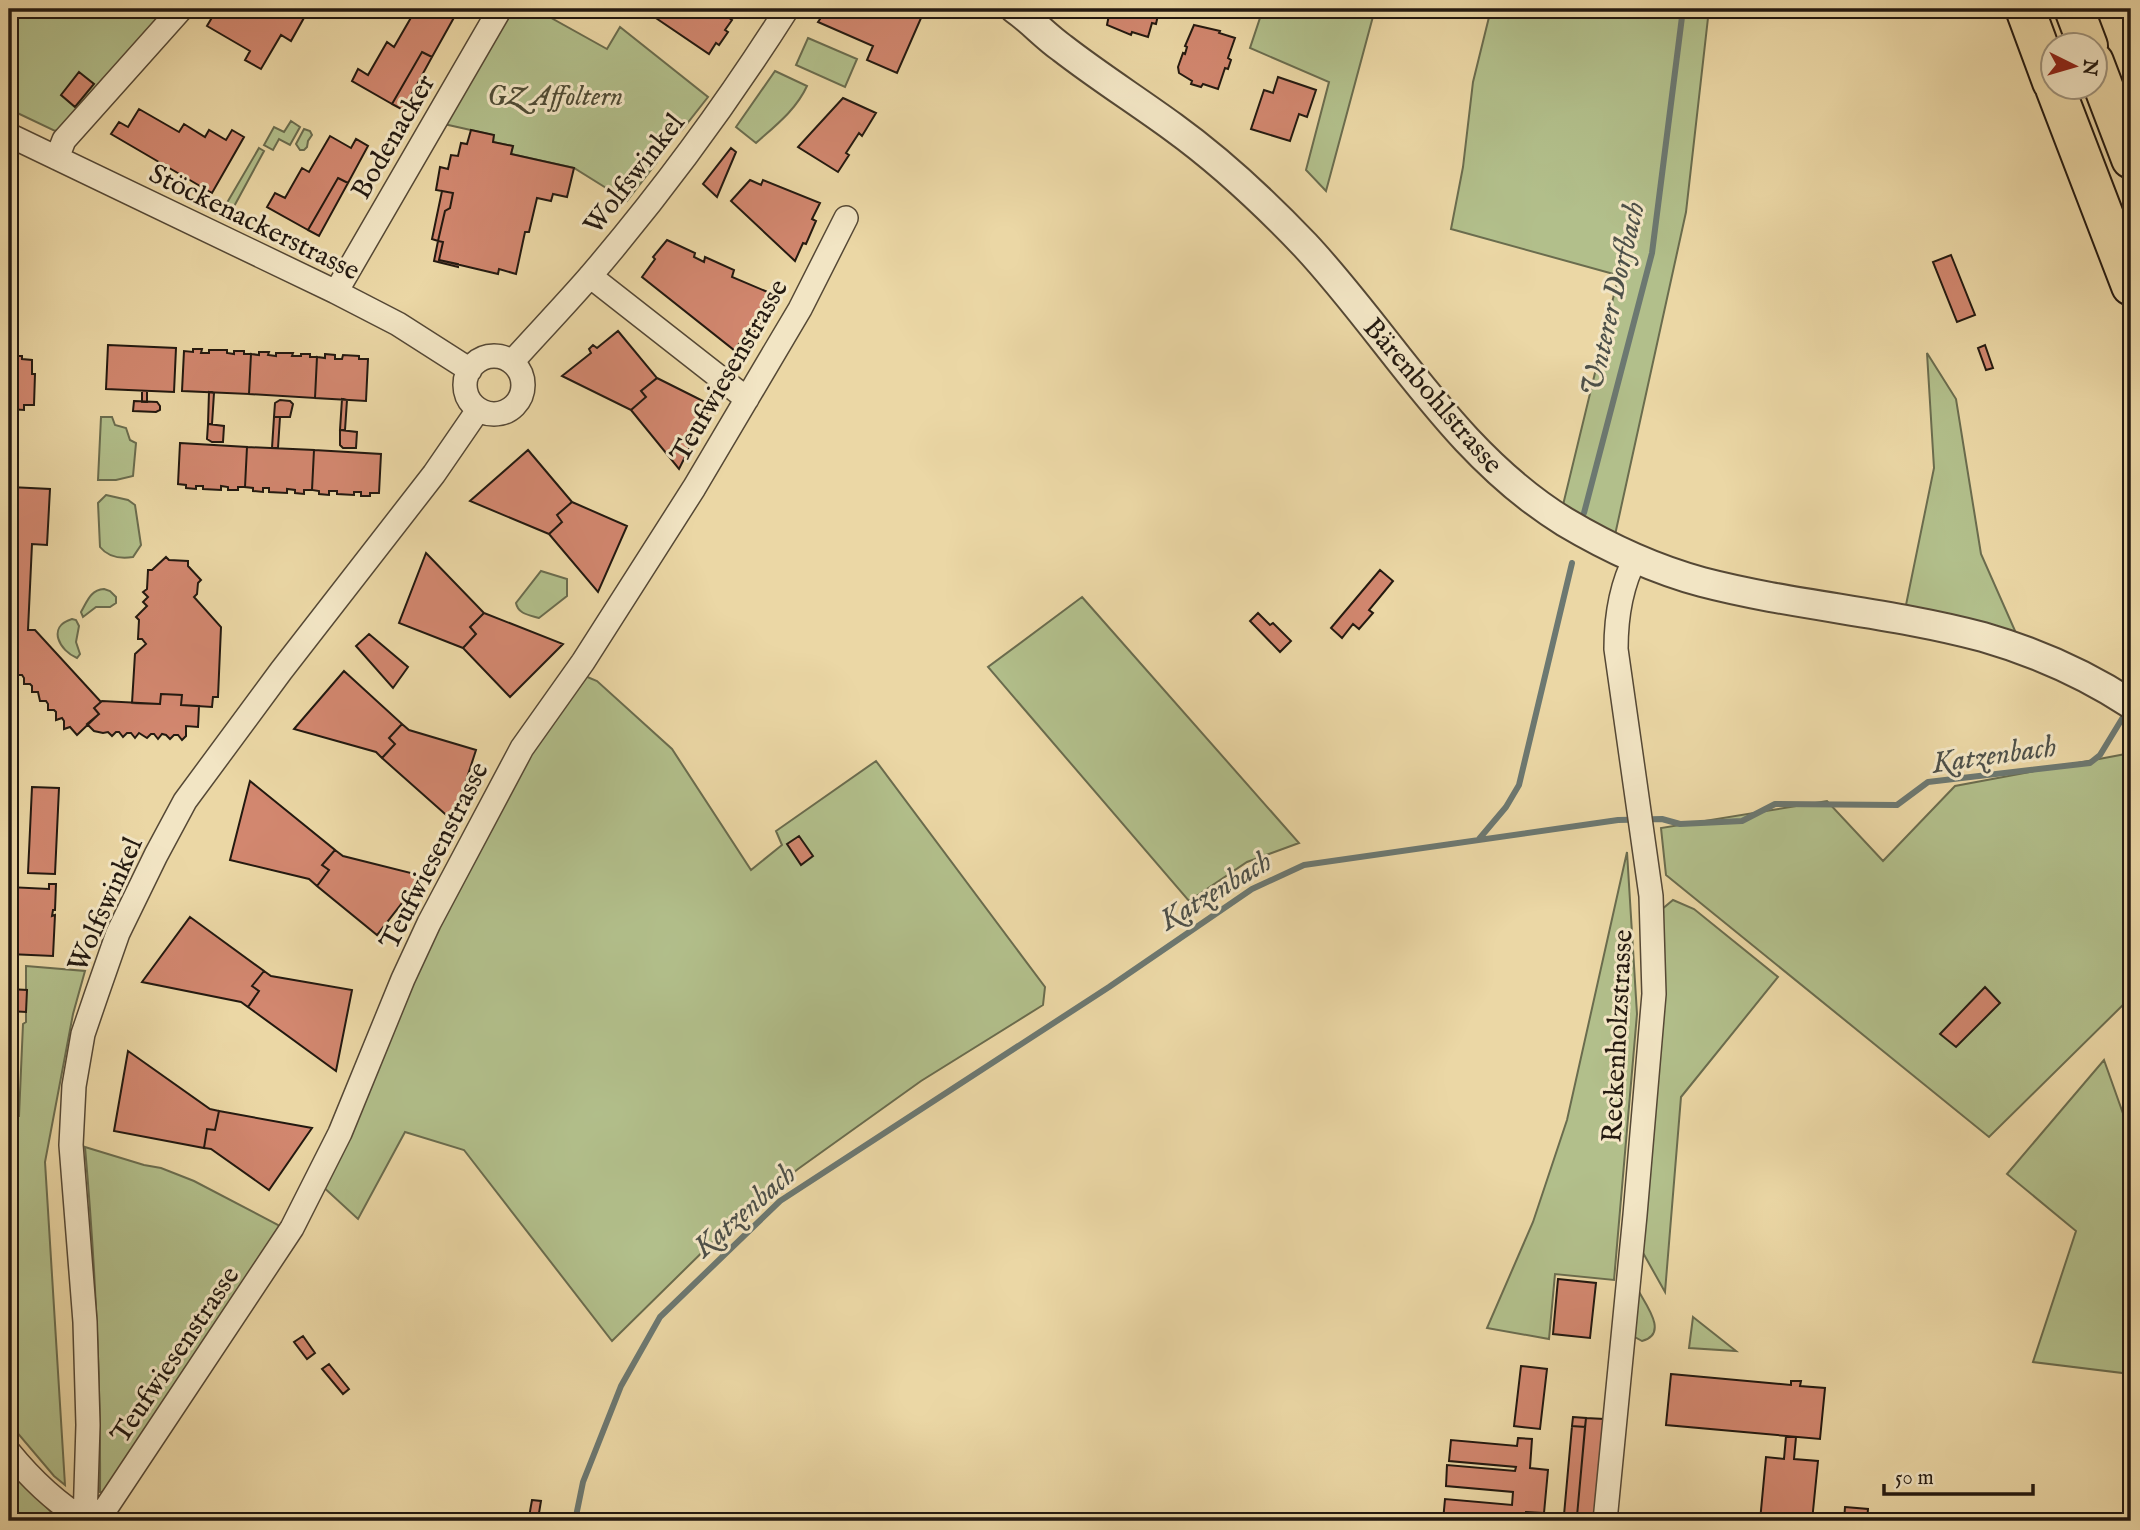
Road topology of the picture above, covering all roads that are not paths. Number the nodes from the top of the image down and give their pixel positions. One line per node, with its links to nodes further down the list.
1 (181, 9): 14 (street)
2 (500, 9): 19 (street, Bodenacker)
3 (787, 9): 17 (street, Wolfswinkel)
4 (1015, 9): 24 (street, Bärenbohlstrasse)
5 (2025, 9): 8 (highway)
6 (2074, 9): 7 (highway)
7 (2083, 32)
8 (2038, 43)
9 (2108, 80): 12 (highway)
10 (2108, 97): 15 (highway)
11 (2060, 102): 18 (highway)
12 (2131, 113)
13 (9, 135): 14 (street, Stöckenackerstrasse)
14 (57, 158): 19 (street, Stöckenackerstrasse)
15 (2131, 159)
16 (846, 218): 22 (street, Teufwiesenstrasse)
17 (590, 276): 20 (street, Wolfswinkel); 22 (street)
18 (2131, 286)
19 (337, 292): 21 (street, Stöckenackerstrasse)
20 (512, 362): 21 (street); 23 (street)
21 (470, 369): 23 (street)
22 (747, 399): 27 (street, Teufwiesenstrasse)
23 (478, 410): 27 (street, Wolfswinkel)
24 (1636, 557): 25 (street, Bärenbohlstrasse); 28 (street, Reckenholzstrasse)
25 (2126, 701)
26 (9, 1452): 27 (street)
27 (85, 1521)
28 (1605, 1521)

